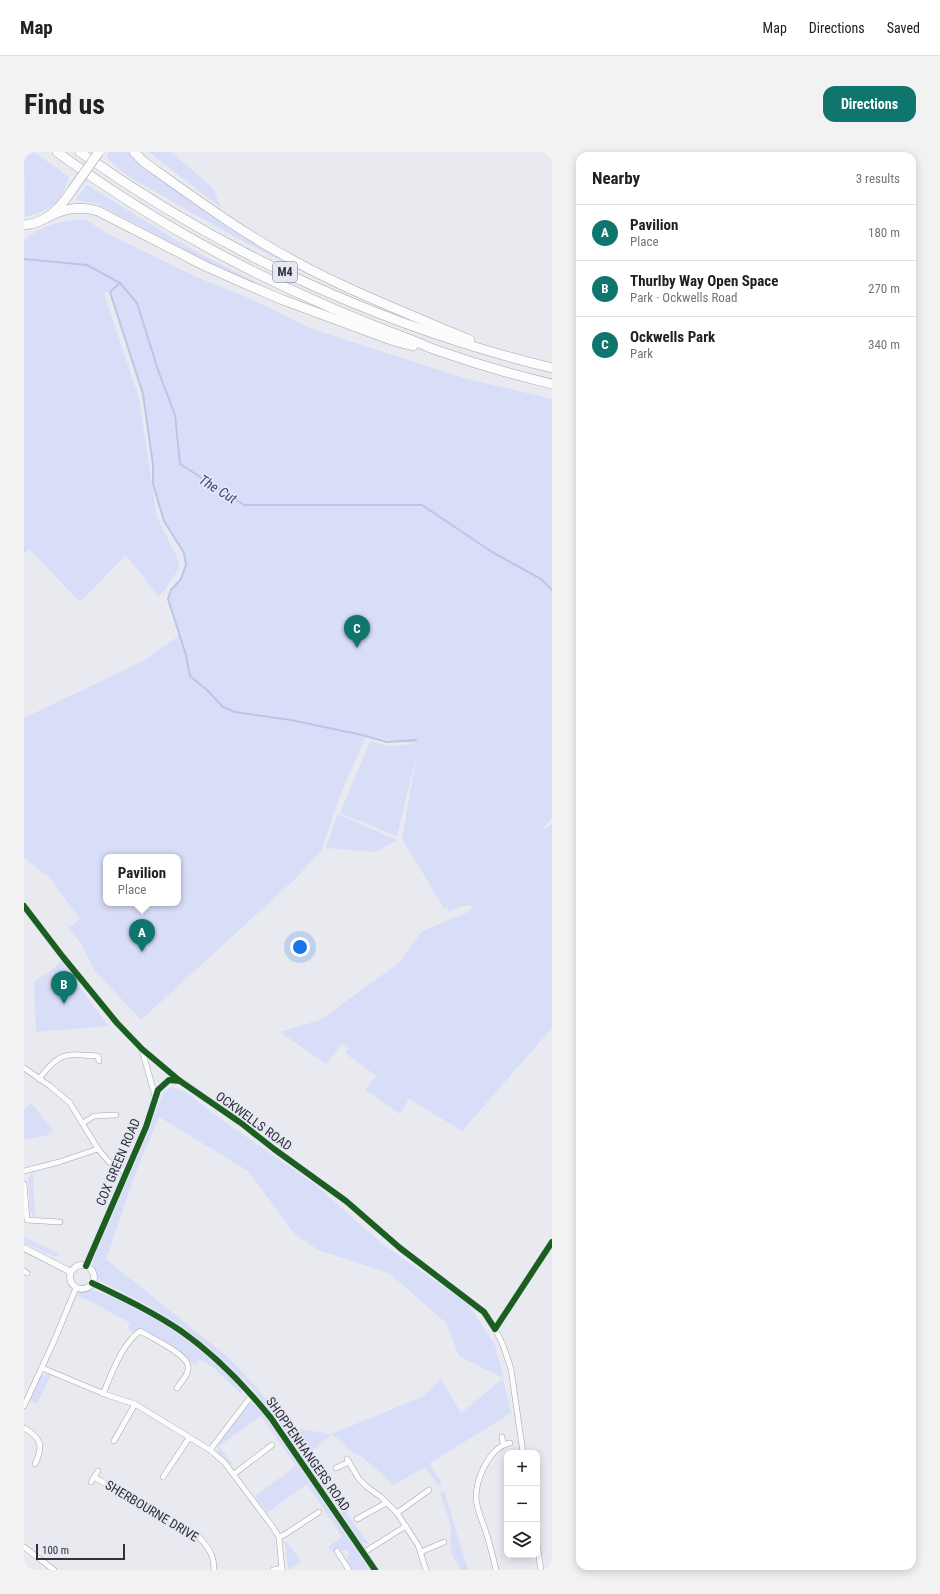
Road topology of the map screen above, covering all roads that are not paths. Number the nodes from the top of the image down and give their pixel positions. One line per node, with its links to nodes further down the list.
1 (57, 152): 8 (highway, M4)
2 (80, 152): 9 (highway, M4)
3 (99, 152): 5 (highway, M4, bridge)
4 (134, 152): 9 (highway, M4)
5 (42, 220): 6 (highway, M4); 7 (highway); 8 (highway, M4)
6 (24, 225)
7 (24, 232)
8 (438, 351): 11 (highway, M4)
9 (506, 356): 10 (highway, M4)
10 (552, 368)
11 (552, 384)
12 (24, 906): 13 (street, OCKWELLS ROAD)
13 (142, 1050): 17 (street, OCKWELLS ROAD); 18 (street)
14 (99, 1061): 16 (street)
15 (24, 1068): 16 (street)
16 (39, 1079): 20 (street)
17 (180, 1081): 18 (street, COX GREEN ROAD); 45 (street, OCKWELLS ROAD)
18 (155, 1096): 23 (street, COX GREEN ROAD)
19 (116, 1116): 20 (street)
20 (82, 1123): 21 (street)
21 (98, 1149): 22 (street); 23 (street)
22 (24, 1171)
23 (126, 1172): 27 (street, COX GREEN ROAD)
24 (24, 1184): 25 (street)
25 (60, 1222)
26 (24, 1248): 28 (street)
27 (86, 1266): 28 (street); 29 (street)
28 (71, 1272): 30 (street)
29 (92, 1283): 30 (street); 34 (street, SHOPPENHANGERS ROAD)
30 (76, 1288): 31 (street)
31 (42, 1368): 33 (street); 36 (street)
32 (177, 1388): 33 (street)
33 (103, 1394): 35 (street)
34 (252, 1395): 44 (street); 62 (street, SHOPPENHANGERS ROAD)
35 (135, 1404): 39 (street); 40 (street)
36 (24, 1406)
37 (24, 1428): 46 (street)
38 (502, 1437): 42 (street)
39 (189, 1438): 44 (street); 50 (street)
40 (114, 1441)
41 (510, 1443): 42 (street)
42 (503, 1444): 71 (street)
43 (272, 1445): 49 (street)
44 (210, 1450): 49 (street)
45 (523, 1450)
46 (35, 1464)
47 (336, 1468): 52 (street)
48 (98, 1471): 66 (street, SHERBOURNE DRIVE)
49 (234, 1474): 57 (street)
50 (163, 1477)
51 (429, 1490): 54 (street)
52 (386, 1503): 54 (street); 55 (street)
53 (319, 1512): 57 (street)
54 (396, 1513): 56 (street)
55 (357, 1519)
56 (406, 1526): 61 (street); 62 (street)
57 (279, 1537): 65 (street)
58 (444, 1542): 61 (street)
59 (24, 1547): 64 (street)
60 (336, 1551): 68 (street)
61 (421, 1552): 70 (street)
62 (363, 1553): 69 (street, SHOPPENHANGERS ROAD)
63 (539, 1558): 72 (street)
64 (50, 1569)
65 (282, 1569): 67 (street)
66 (214, 1570)
67 (273, 1570)
68 (349, 1570)
69 (375, 1570)
70 (426, 1570)
71 (496, 1570)
72 (541, 1570)

